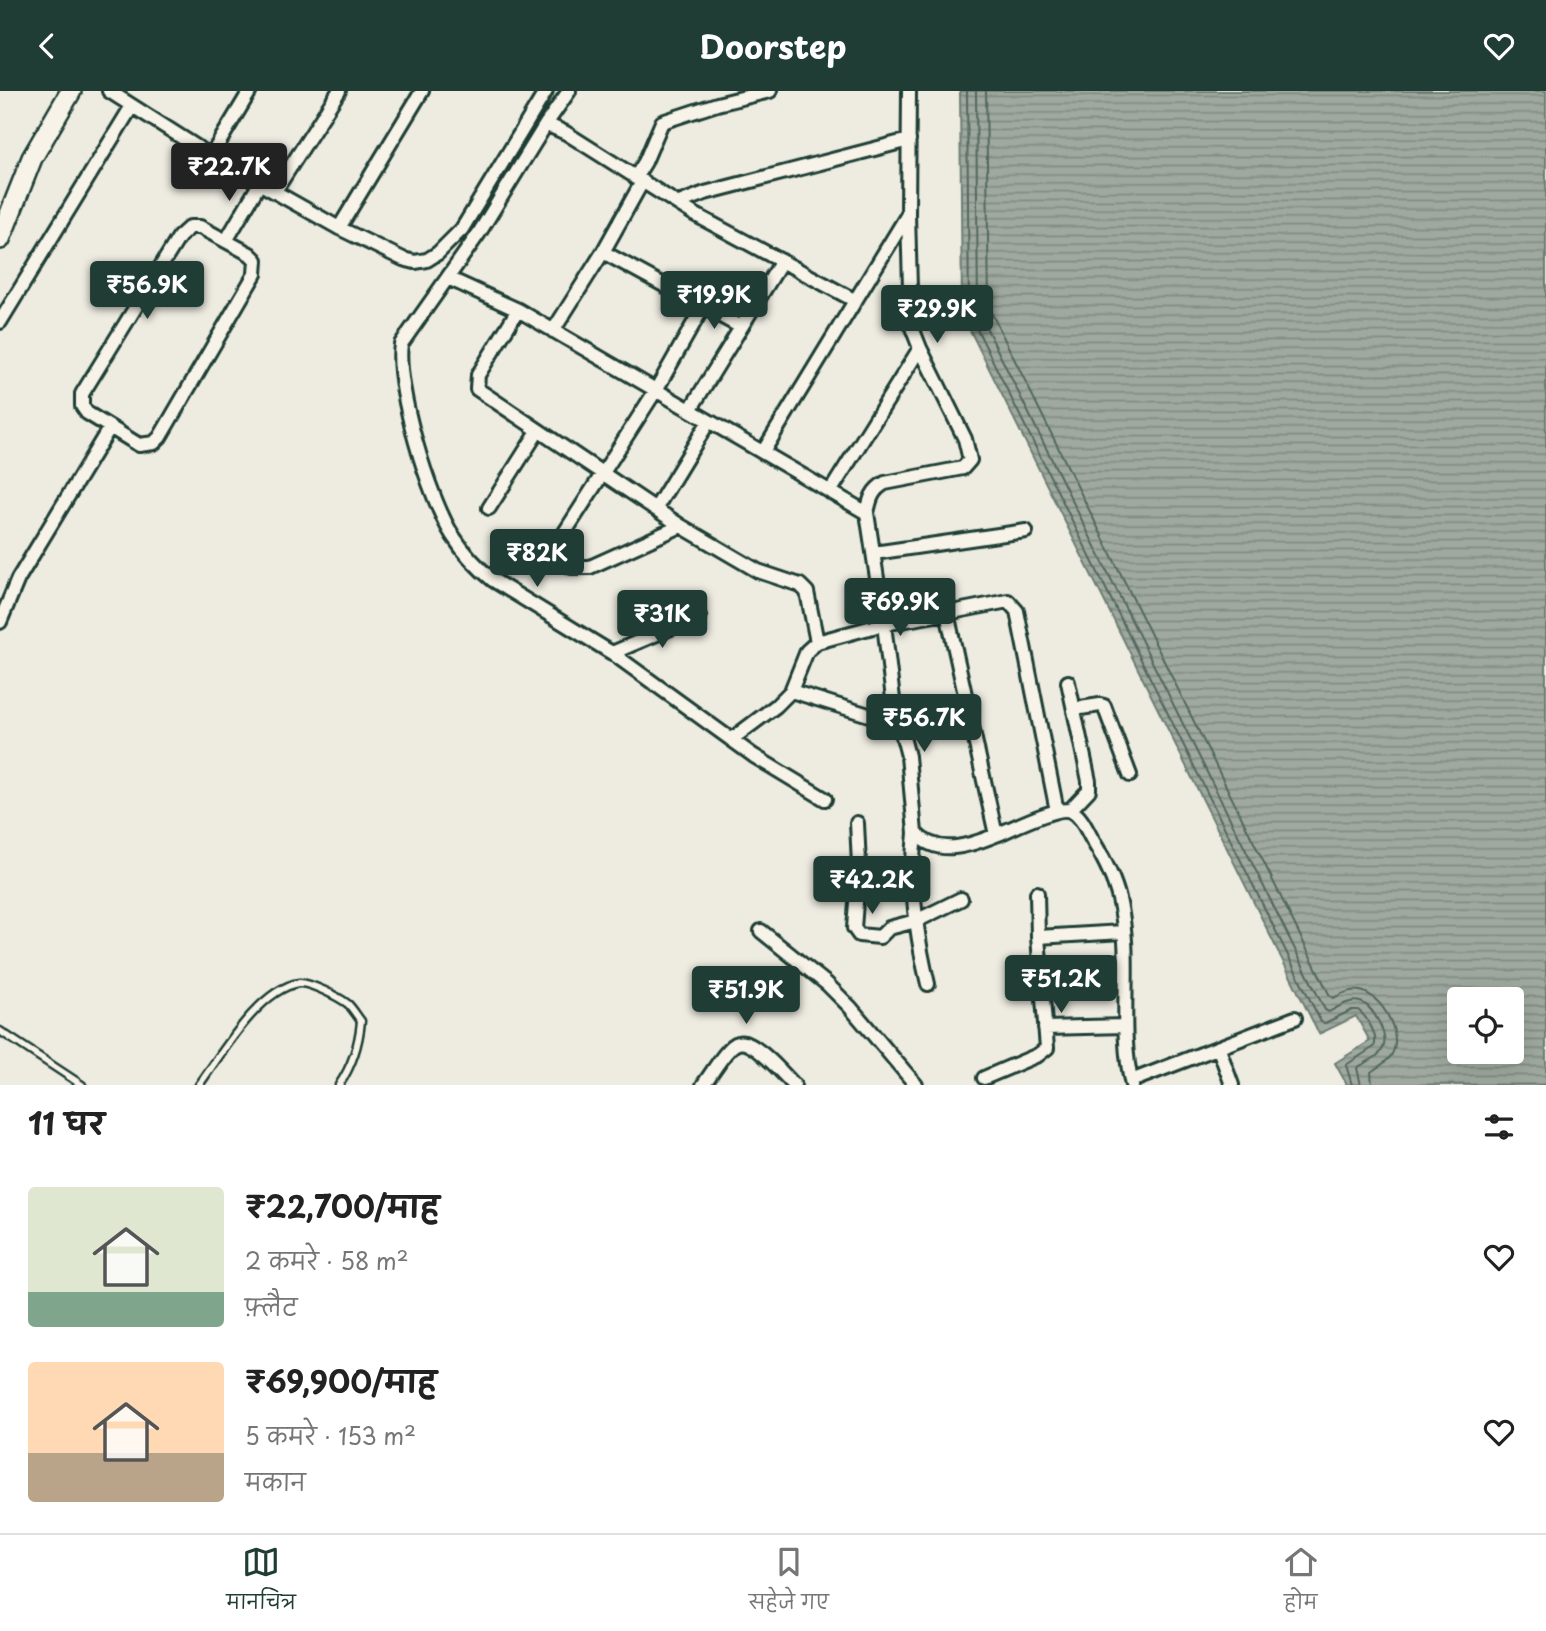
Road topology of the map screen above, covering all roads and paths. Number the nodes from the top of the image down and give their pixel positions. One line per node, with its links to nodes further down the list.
1 (71, 91): 20 (street)
2 (109, 91): 10 (street)
3 (250, 91): 13 (street)
4 (339, 91): 16 (street)
5 (422, 91): 19 (street)
6 (547, 91): 19 (street)
7 (569, 91): 11 (street)
8 (770, 91): 14 (street)
9 (909, 91): 12 (street)
10 (132, 106): 13 (street); 28 (street)
11 (546, 124): 14 (street); 24 (street)
12 (909, 140): 17 (street); 18 (street)
13 (211, 156): 15 (street)
14 (638, 180): 17 (street); 22 (street)
15 (260, 183): 16 (street); 21 (street)
16 (275, 191): 19 (street)
17 (679, 203): 23 (street)
18 (908, 214): 25 (street); 31 (street)
19 (339, 227)
20 (0, 239)
21 (226, 241): 35 (street); 35 (street)
22 (603, 252): 26 (street); 30 (street)
23 (782, 261): 25 (street); 29 (street)
24 (448, 278): 27 (street); 51 (street)
25 (854, 300): 37 (street)
26 (703, 307): 29 (street); 32 (street)
27 (518, 310): 30 (street); 36 (street)
28 (0, 322)
29 (741, 327): 33 (street)
30 (553, 331): 32 (street)
31 (920, 348): 39 (street); 42 (street)
32 (656, 390): 33 (street); 38 (street)
33 (690, 410): 34 (street)
34 (709, 421): 37 (street); 41 (street)
35 (110, 427): 48 (street)
36 (538, 431): 38 (street); 40 (street)
37 (763, 452): 39 (street)
38 (603, 475): 41 (street); 43 (street)
39 (830, 492): 42 (street)
40 (489, 508)
41 (656, 508): 43 (street)
42 (867, 513): 45 (street)
43 (681, 526): 50 (street)
44 (1026, 531): 45 (street)
45 (874, 553): 49 (street)
46 (947, 613): 49 (street); 59 (street); 62 (street)
47 (699, 615): 51 (street)
48 (0, 622)
49 (884, 624): 50 (street); 55 (street)
50 (817, 642): 53 (street)
51 (612, 653): 56 (street)
52 (1068, 682): 54 (street)
53 (791, 691): 55 (street); 56 (street)
54 (1074, 709): 57 (street); 59 (street)
55 (898, 725): 61 (street)
56 (732, 739): 58 (street)
57 (1129, 775)
58 (825, 799)
59 (1063, 810): 62 (street); 67 (street)
60 (857, 823): 65 (street)
61 (915, 833): 62 (street); 65 (street)
62 (996, 835)
63 (1037, 893): 68 (street)
64 (961, 899): 65 (street)
65 (916, 922): 69 (street)
66 (761, 931): 82 (street)
67 (1124, 932): 68 (street); 71 (street)
68 (1038, 937): 72 (street)
69 (928, 984)
70 (1295, 1018): 74 (street)
71 (1125, 1026): 72 (street); 76 (street)
72 (1045, 1028): 75 (street)
73 (0, 1031): 77 (lane)
74 (1219, 1049): 76 (street); 83 (street)
75 (984, 1079)
76 (1131, 1083)
77 (82, 1085)
78 (199, 1085): 79 (lane)
79 (340, 1085)
80 (704, 1085): 81 (street)
81 (794, 1085)
82 (916, 1085)
83 (1232, 1085)

